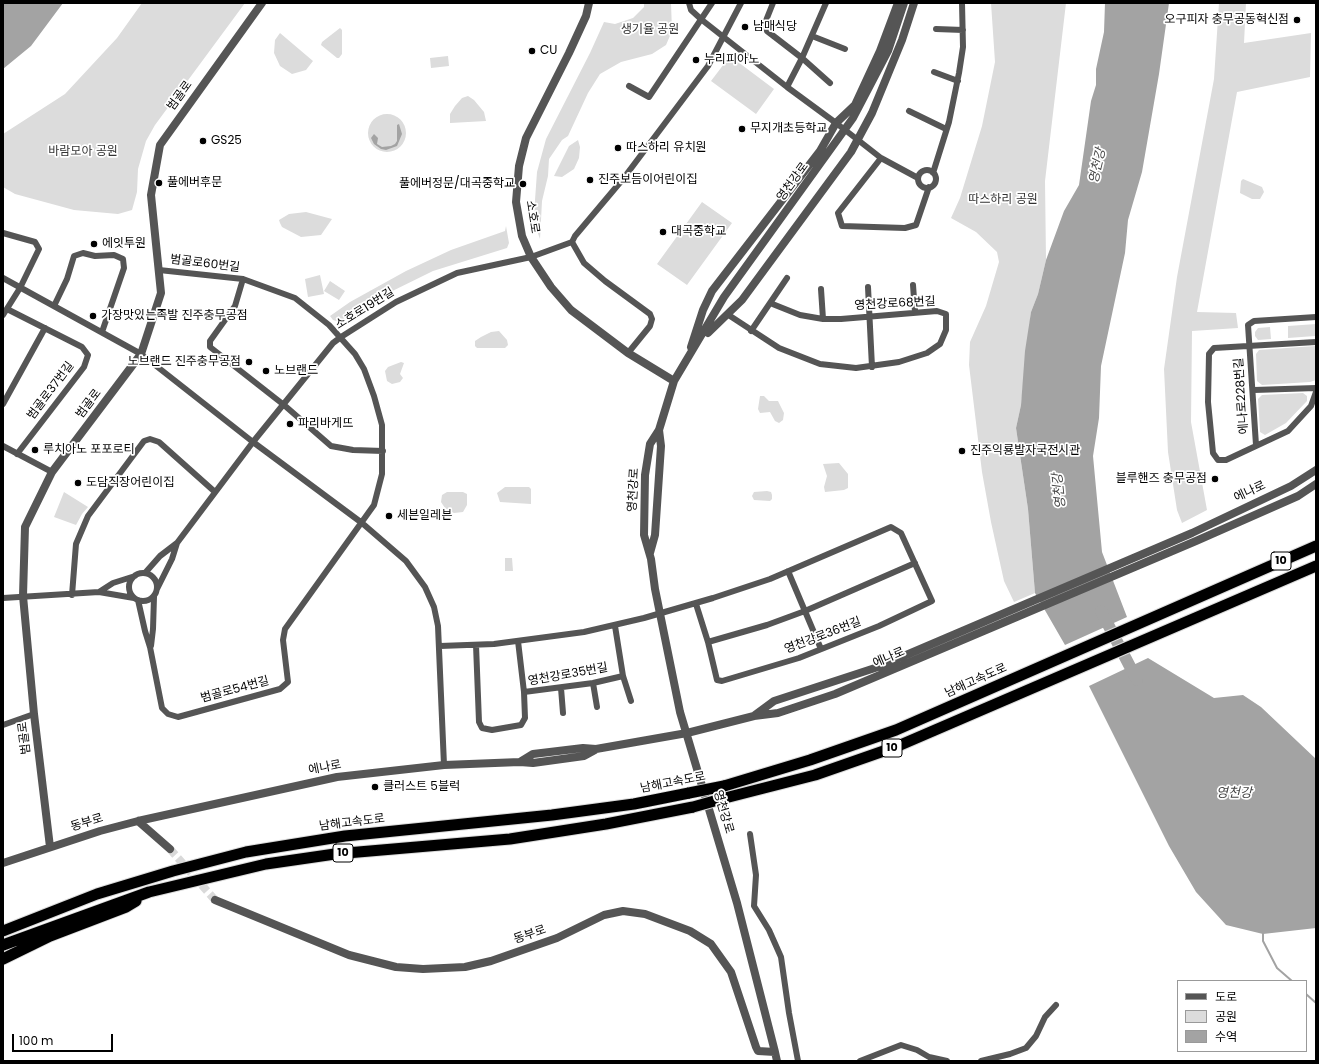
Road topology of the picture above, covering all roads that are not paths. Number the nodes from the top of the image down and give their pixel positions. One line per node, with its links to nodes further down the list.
1 (262, 3): 35 (street, 범골로)
2 (589, 3): 34 (street, 소호로)
3 (688, 3): 12 (street)
4 (712, 3): 12 (street)
5 (741, 3): 16 (street)
6 (773, 3): 18 (street)
7 (826, 3): 15 (street)
8 (898, 3): 25 (street, 영천강로)
9 (904, 3): 60 (street, 영천강로)
10 (914, 3): 27 (street, 영천강로)
11 (962, 3): 14 (street)
12 (702, 20): 16 (street); 22 (street)
13 (936, 29): 14 (street)
14 (963, 30): 20 (street)
15 (812, 36): 17 (street); 18 (street)
16 (724, 37): 23 (street); 33 (street)
17 (845, 49)
18 (802, 58): 21 (street); 23 (street)
19 (934, 72): 20 (street)
20 (958, 81): 26 (street)
21 (830, 83)
22 (629, 86)
23 (786, 87): 25 (street)
24 (909, 111): 26 (street)
25 (836, 123): 27 (street, bridge); 60 (street, 영천강로)
26 (946, 129): 29 (street)
27 (858, 140): 28 (street); 47 (street, 영천강로)
28 (881, 158): 30 (street); 31 (street)
29 (933, 172): 30 (street); 31 (street)
30 (918, 178): 31 (street)
31 (929, 187)
32 (3, 233): 41 (street)
33 (572, 242): 34 (street, 소호로19번길); 59 (street)
34 (531, 257): 55 (street, 소호로19번길); 59 (street, 소호로)
35 (159, 270): 38 (street, 범골로60번길); 58 (street, 범골로)
36 (3, 278): 41 (street)
37 (787, 278): 43 (street)
38 (243, 279): 55 (street, 범골로60번길); 67 (street)
39 (913, 285): 46 (street)
40 (868, 287): 49 (street)
41 (20, 288): 44 (street); 45 (street)
42 (821, 289): 51 (street)
43 (770, 302): 51 (street, 영천강로68번길); 53 (street)
44 (54, 306): 54 (street); 54 (street)
45 (7, 309): 48 (street); 52 (street)
46 (915, 312): 49 (street, 영천강로68번길); 61 (street, 영천강로68번길)
47 (727, 314): 53 (street, 영천강로68번길); 60 (street, 영천강로)
48 (3, 315)
49 (870, 316): 51 (street, 영천강로68번길); 61 (street)
50 (1316, 317): 57 (street, 에나로228번길)
51 (823, 318)
52 (45, 328): 66 (street); 73 (street, 범골로37번길)
53 (751, 331): 61 (street, 영천강로68번길)
54 (102, 332): 58 (street)
55 (341, 337): 67 (street, 소호로19번길); 72 (street, 범골로60번길)
56 (1316, 342): 57 (street, 에나로228번길)
57 (1248, 346): 64 (street, 에나로228번길); 70 (street, 에나로228번길)
58 (141, 354): 69 (street); 75 (street, 범골로)
59 (628, 354): 62 (street, 소호로)
60 (684, 366): 62 (street, 영천강로)
61 (872, 367)
62 (674, 381): 68 (street, 영천강로)
63 (1316, 388): 64 (street)
64 (1254, 390): 70 (street, 에나로228번길)
65 (1316, 392): 70 (street, 에나로228번길)
66 (3, 404)
67 (284, 405): 69 (street, 소호로19번길); 72 (street)
68 (658, 430): 81 (street, 영천강로); 81 (street, 영천강로)
69 (253, 442): 77 (street); 78 (street)
70 (1256, 445)
71 (3, 446): 73 (street)
72 (383, 451): 78 (street, 범골로60번길)
73 (17, 454): 75 (street)
74 (1316, 470): 95 (street, 에나로)
75 (52, 472): 90 (street, 범골로)
76 (1316, 484): 95 (street, 에나로)
77 (215, 492): 79 (street); 89 (street)
78 (362, 523): 102 (street); 103 (street, 범골로54번길)
79 (177, 543): 85 (street); 87 (street)
80 (1316, 546): 124 (highway, 남해고속도로 / 10, bridge)
81 (650, 553): 97 (street, 영천강로)
82 (915, 563): 84 (street, 영천강로36번길); 96 (street); 104 (street, 영천강로36번길)
83 (1316, 566): 122 (highway, 10, bridge)
84 (788, 571): 94 (street, 영천강로36번길); 96 (street)
85 (144, 573): 86 (street); 87 (street)
86 (136, 576): 88 (street); 93 (street)
87 (157, 589): 91 (street)
88 (99, 592): 89 (street); 93 (street)
89 (72, 595): 90 (street)
90 (23, 596): 92 (street); 112 (street, 범골로)
91 (154, 597): 93 (street); 103 (street)
92 (3, 598)
93 (136, 599): 103 (street)
94 (696, 604): 97 (street, 영천강로36번길); 100 (street, 영천강로36번길)
95 (1028, 607): 113 (street, 에나로); 113 (street, 에나로)
96 (805, 611): 100 (street); 104 (street)
97 (660, 614): 98 (street); 115 (street, 영천강로)
98 (614, 626): 99 (street); 105 (street, 영천강로35번길)
99 (518, 641): 101 (street); 108 (street)
100 (708, 642): 104 (street, 영천강로36번길)
101 (476, 645): 102 (street); 108 (street, 영천강로35번길)
102 (440, 646): 116 (street)
103 (150, 647)
104 (822, 649)
105 (623, 676): 106 (street, 영천강로35번길); 109 (street)
106 (593, 683): 107 (street, 영천강로35번길); 110 (street)
107 (561, 688): 108 (street, 영천강로35번길); 111 (street)
108 (524, 692)
109 (631, 701)
110 (597, 707)
111 (563, 713)
112 (34, 714): 114 (street); 119 (street, 범골로)
113 (754, 716): 115 (street, 에나로)
114 (3, 725)
115 (687, 733): 116 (street, 에나로); 128 (street, 영천강로)
116 (444, 765): 117 (street, 에나로)
117 (138, 821): 119 (street, 동부로); 120 (street)
118 (750, 834): 130 (street)
119 (50, 847): 121 (street, 동부로)
120 (170, 850)
121 (3, 863)
122 (149, 892): 125 (highway, 10); 126 (highway)
123 (215, 900): 128 (street, 동부로)
124 (3, 931)
125 (3, 945)
126 (3, 959)
127 (1056, 1005): 133 (street)
128 (775, 1052): 129 (street)
129 (777, 1061)
130 (798, 1061)
131 (860, 1061): 132 (street)
132 (947, 1061)
133 (981, 1061)

